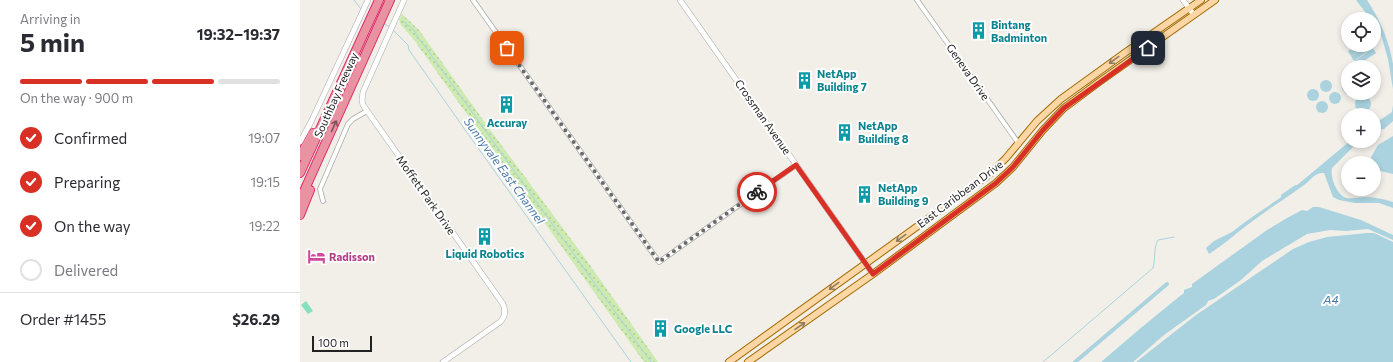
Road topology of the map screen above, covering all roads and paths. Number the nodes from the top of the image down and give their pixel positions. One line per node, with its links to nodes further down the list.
1 (390, 0): 16 (highway, Southbay Freeway, one-way to 1)
2 (404, 0): 13 (street, Moffett Park Drive)
3 (473, 0): 19 (street)
4 (680, 0): 19 (street, Crossman Avenue)
5 (917, 0): 17 (street, Geneva Drive)
6 (1184, 0): 11 (street)
7 (1201, 0): 11 (main road, East Caribbean Drive)
8 (1215, 0): 12 (main road, East Caribbean Drive)
9 (367, 1): 15 (street)
10 (377, 4): 14 (highway, Southbay Freeway)
11 (1189, 8): 12 (street); 17 (main road, East Caribbean Drive, one-way to 17)
12 (1194, 15): 25 (main road, East Caribbean Drive)
13 (367, 111): 22 (street); 26 (street, Moffett Park Drive)
14 (326, 116): 18 (highway); 20 (highway, Southbay Freeway)
15 (300, 142)
16 (326, 143): 21 (highway, Southbay Freeway); 23 (highway)
17 (1019, 144): 24 (main road, East Caribbean Drive, one-way to 24)
18 (300, 156)
19 (796, 165): 24 (street, Crossman Avenue)
20 (300, 173)
21 (300, 200)
22 (322, 200)
23 (300, 215)
24 (865, 264): 25 (street, Crossman Avenue); 27 (main road, East Caribbean Drive, one-way to 27)
25 (873, 274): 28 (main road, East Caribbean Drive, one-way to 25)
26 (443, 362)
27 (729, 362)
28 (748, 362)

